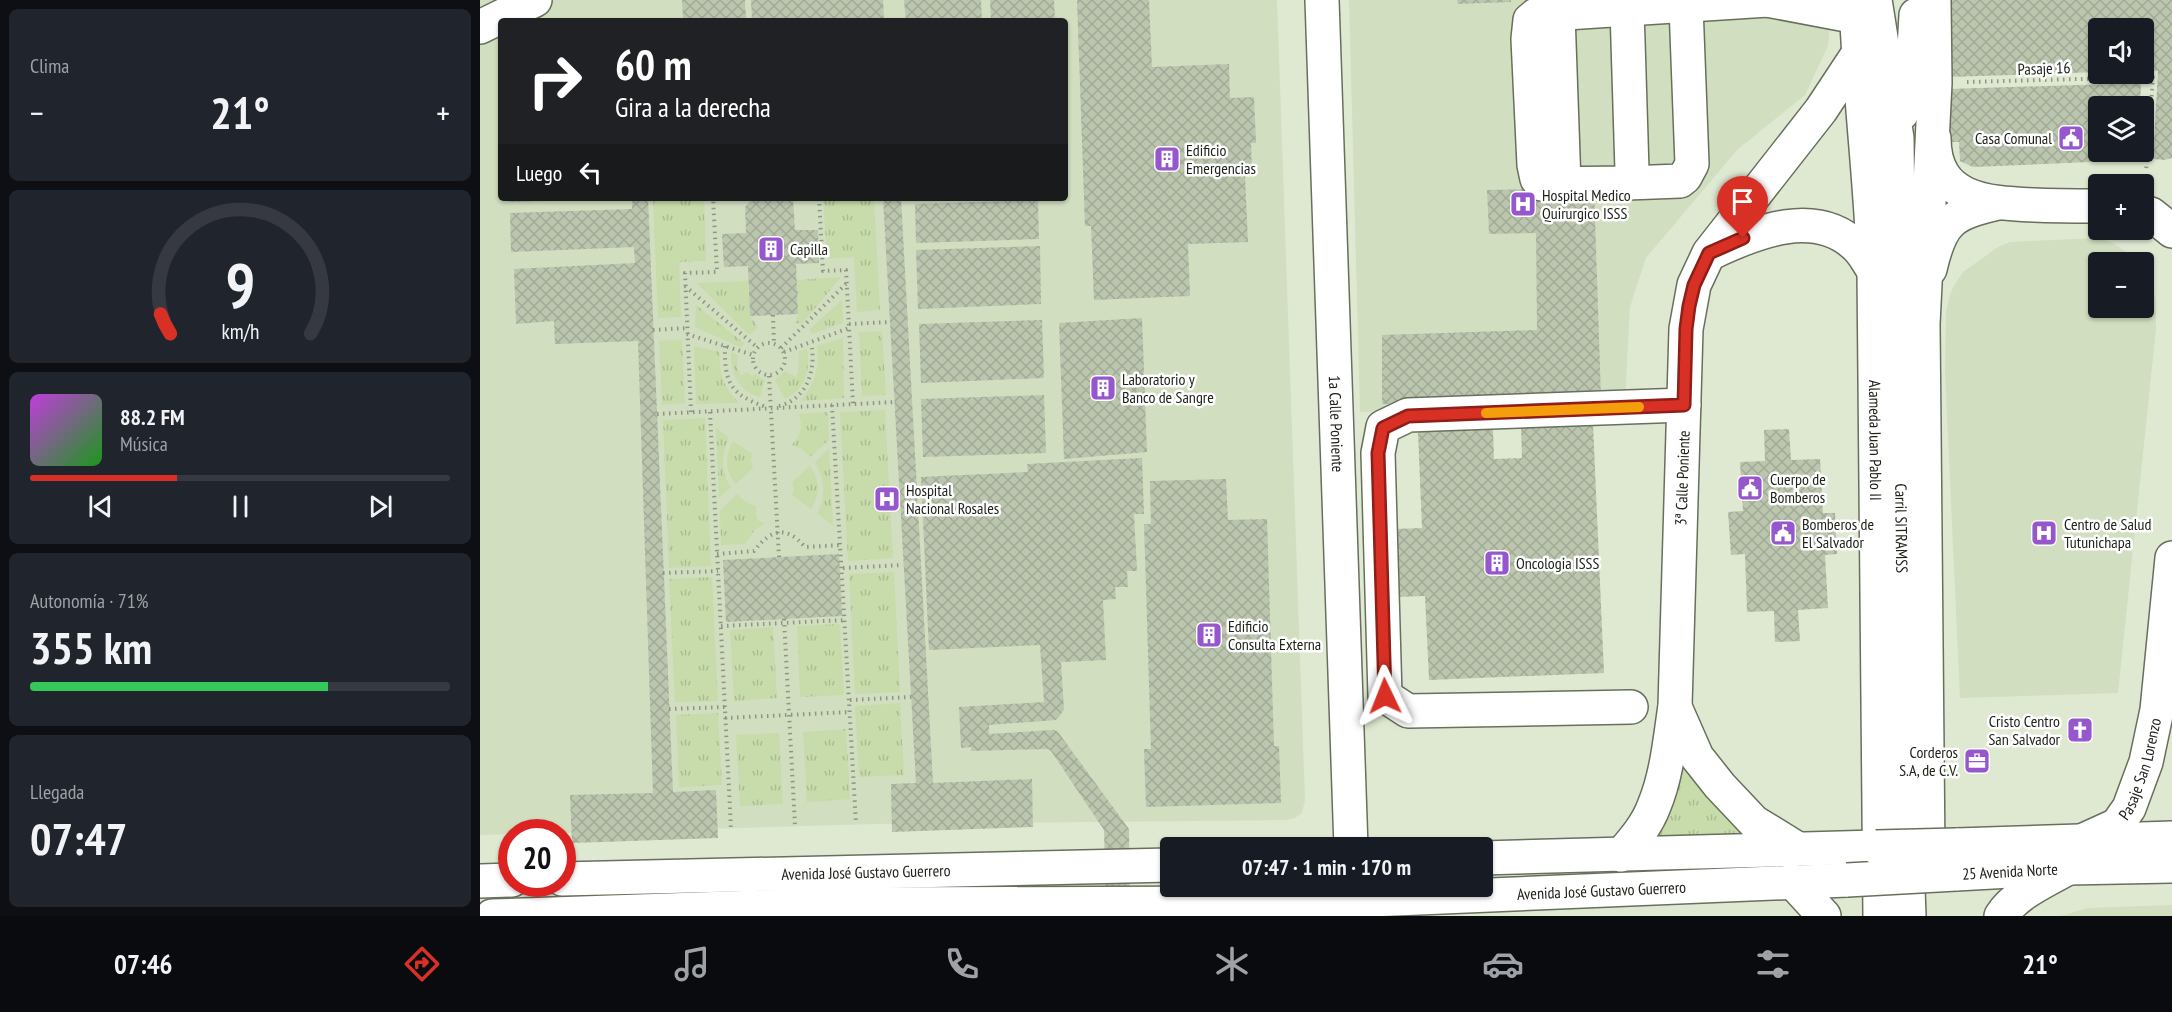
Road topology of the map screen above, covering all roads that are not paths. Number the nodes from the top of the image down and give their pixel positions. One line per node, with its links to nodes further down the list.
1 (535, 0): 9 (street)
2 (1322, 0): 28 (street, 1a Calle Poniente)
3 (1767, 0): 6 (street); 7 (street)
4 (1917, 0): 14 (street, Carril SITRAMSS)
5 (1934, 0): 13 (street)
6 (1701, 5): 8 (street); 15 (street)
7 (1863, 6): 12 (street, Alameda Juan Pablo II); 14 (street, Carril SITRAMSS)
8 (1627, 9): 15 (street); 15 (street)
9 (498, 18)
10 (498, 18): 11 (street)
11 (480, 27)
12 (1858, 54): 20 (street, 3ª Calle Poniente); 21 (street, Alameda Juan Pablo II)
13 (1934, 124): 16 (street); 22 (street)
14 (1897, 138): 51 (street, Carril SITRAMSS)
15 (1627, 183)
16 (1998, 203): 17 (street); 22 (street)
17 (2088, 206)
18 (2154, 216): 19 (street)
19 (2172, 231)
20 (1709, 253): 21 (street); 23 (street, 3ª Calle Poniente)
21 (1874, 271): 50 (street, Alameda Juan Pablo II)
22 (1924, 297): 52 (street)
23 (1684, 405): 25 (street, 3ª Calle Poniente); 26 (street)
24 (2172, 558): 27 (street, Pasaje San Lorenzo)
25 (1675, 706): 32 (street, 3ª Calle Poniente); 33 (street, 3ª Calle Poniente)
26 (1631, 707)
27 (2164, 721): 30 (street, Pasaje San Lorenzo)
28 (1351, 837)
29 (2172, 838): 30 (street, 25 Avenida Norte)
30 (2084, 840): 35 (street, 25 Avenida Norte)
31 (1876, 847): 32 (street, Avenida José Gustavo Guerrero); 35 (street, 25 Avenida Norte, bridge)
32 (1798, 849): 33 (street, Avenida José Gustavo Guerrero)
33 (1621, 855): 34 (street, Avenida José Gustavo Guerrero)
34 (1493, 858)
35 (1956, 859): 38 (street, 25 Avenida Norte); 41 (street, 25 Avenida Norte, bridge)
36 (1160, 865): 39 (street, Avenida José Gustavo Guerrero)
37 (2172, 866): 38 (street, 25 Avenida Norte)
38 (2068, 868): 53 (street)
39 (576, 879)
40 (498, 880): 42 (street)
41 (1848, 880): 43 (street, Avenida José Gustavo Guerrero)
42 (480, 881)
43 (1792, 881): 45 (street, Avenida José Gustavo Guerrero); 49 (street)
44 (1351, 901): 46 (street, Avenida José Gustavo Guerrero); 47 (street, Avenida José Gustavo Guerrero)
45 (1494, 905): 46 (street, Avenida José Gustavo Guerrero)
46 (1425, 907)
47 (848, 910): 48 (street, Avenida José Gustavo Guerrero)
48 (492, 916)
49 (1824, 916)
50 (1880, 916)
51 (1909, 916)
52 (1929, 916)
53 (2001, 916)

